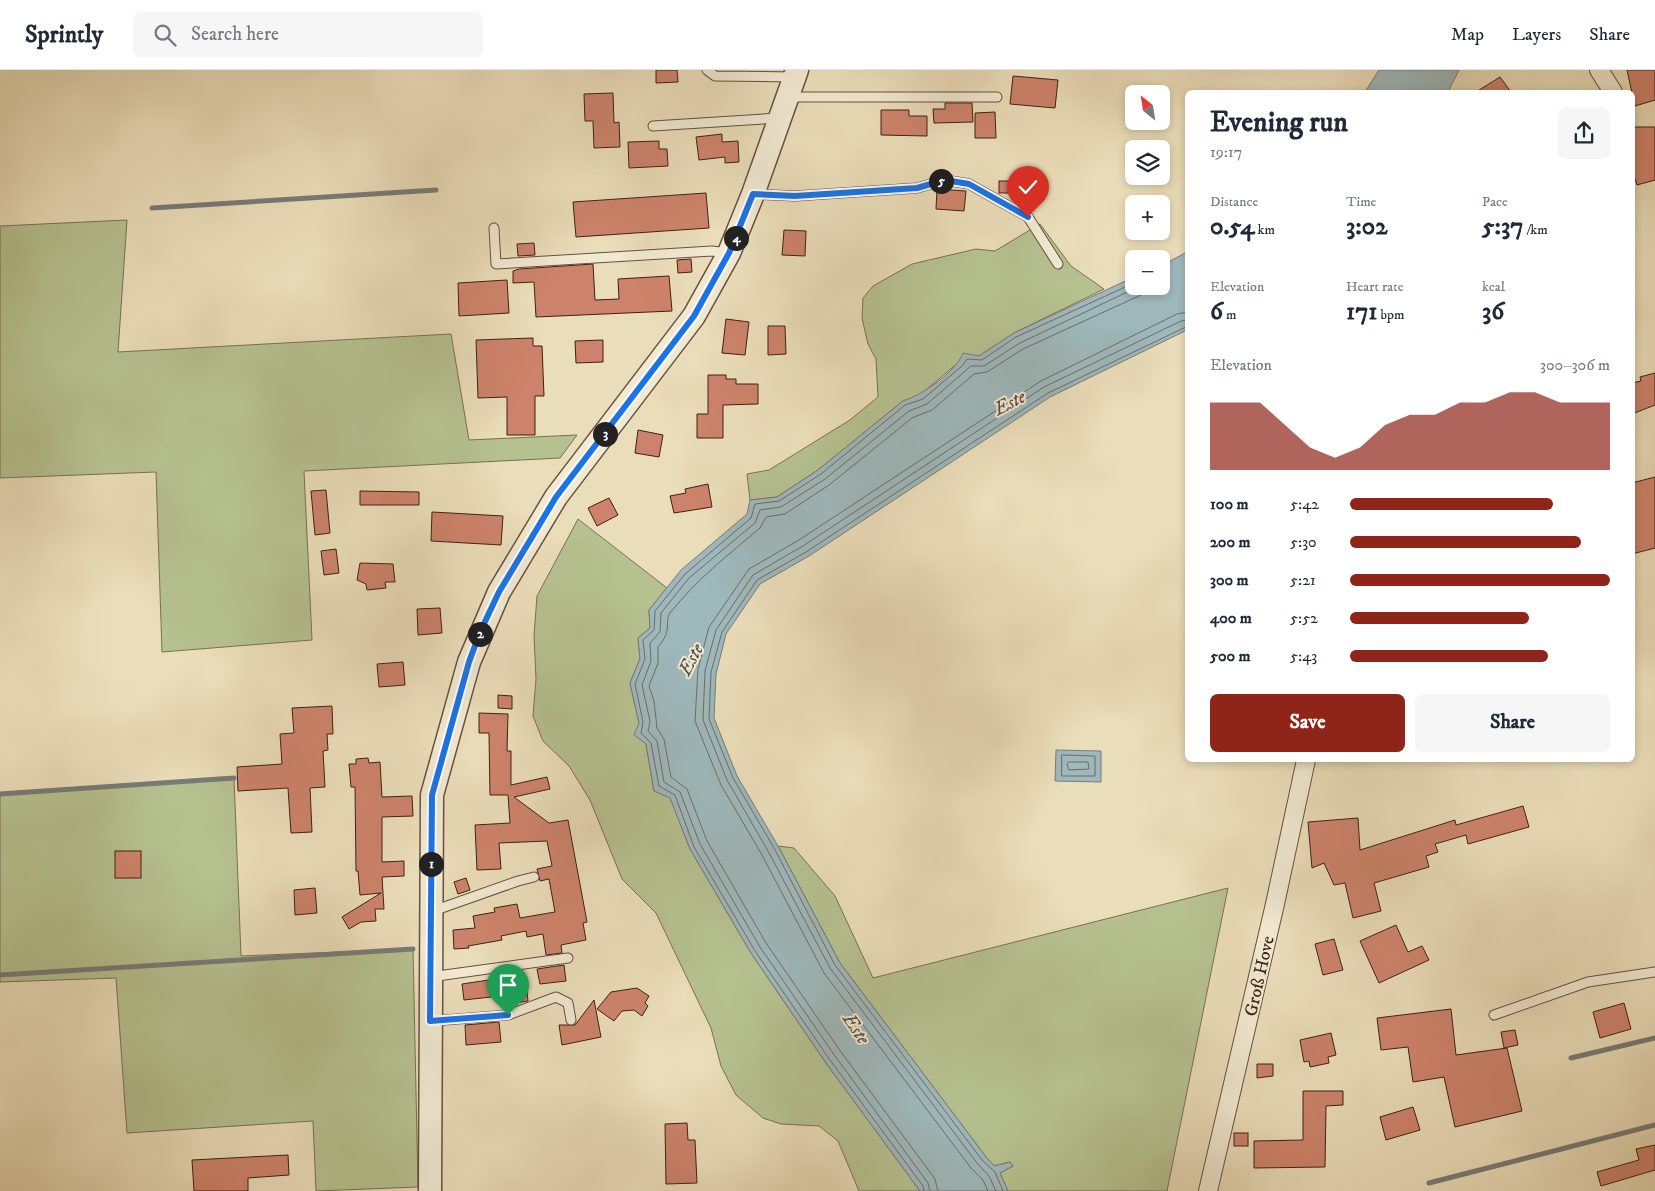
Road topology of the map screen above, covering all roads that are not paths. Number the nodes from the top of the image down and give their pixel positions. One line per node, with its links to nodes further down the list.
1 (707, 70): 3 (lane)
2 (1599, 70): 4 (street)
3 (793, 81): 5 (lane); 6 (street)
4 (1612, 90)
5 (997, 97)
6 (781, 118): 7 (lane); 8 (street)
7 (653, 126)
8 (753, 194): 10 (street); 11 (lane)
9 (494, 228): 10 (lane)
10 (729, 253): 14 (street)
11 (1058, 264)
12 (1306, 762): 22 (street, Groß Hove)
13 (534, 877): 14 (lane)
14 (431, 912): 17 (street)
15 (568, 958): 17 (lane)
16 (1655, 972): 18 (lane)
17 (430, 977): 20 (street)
18 (1494, 1015)
19 (572, 1020): 20 (lane)
20 (430, 1021): 21 (street)
21 (430, 1191)
22 (1208, 1191)

